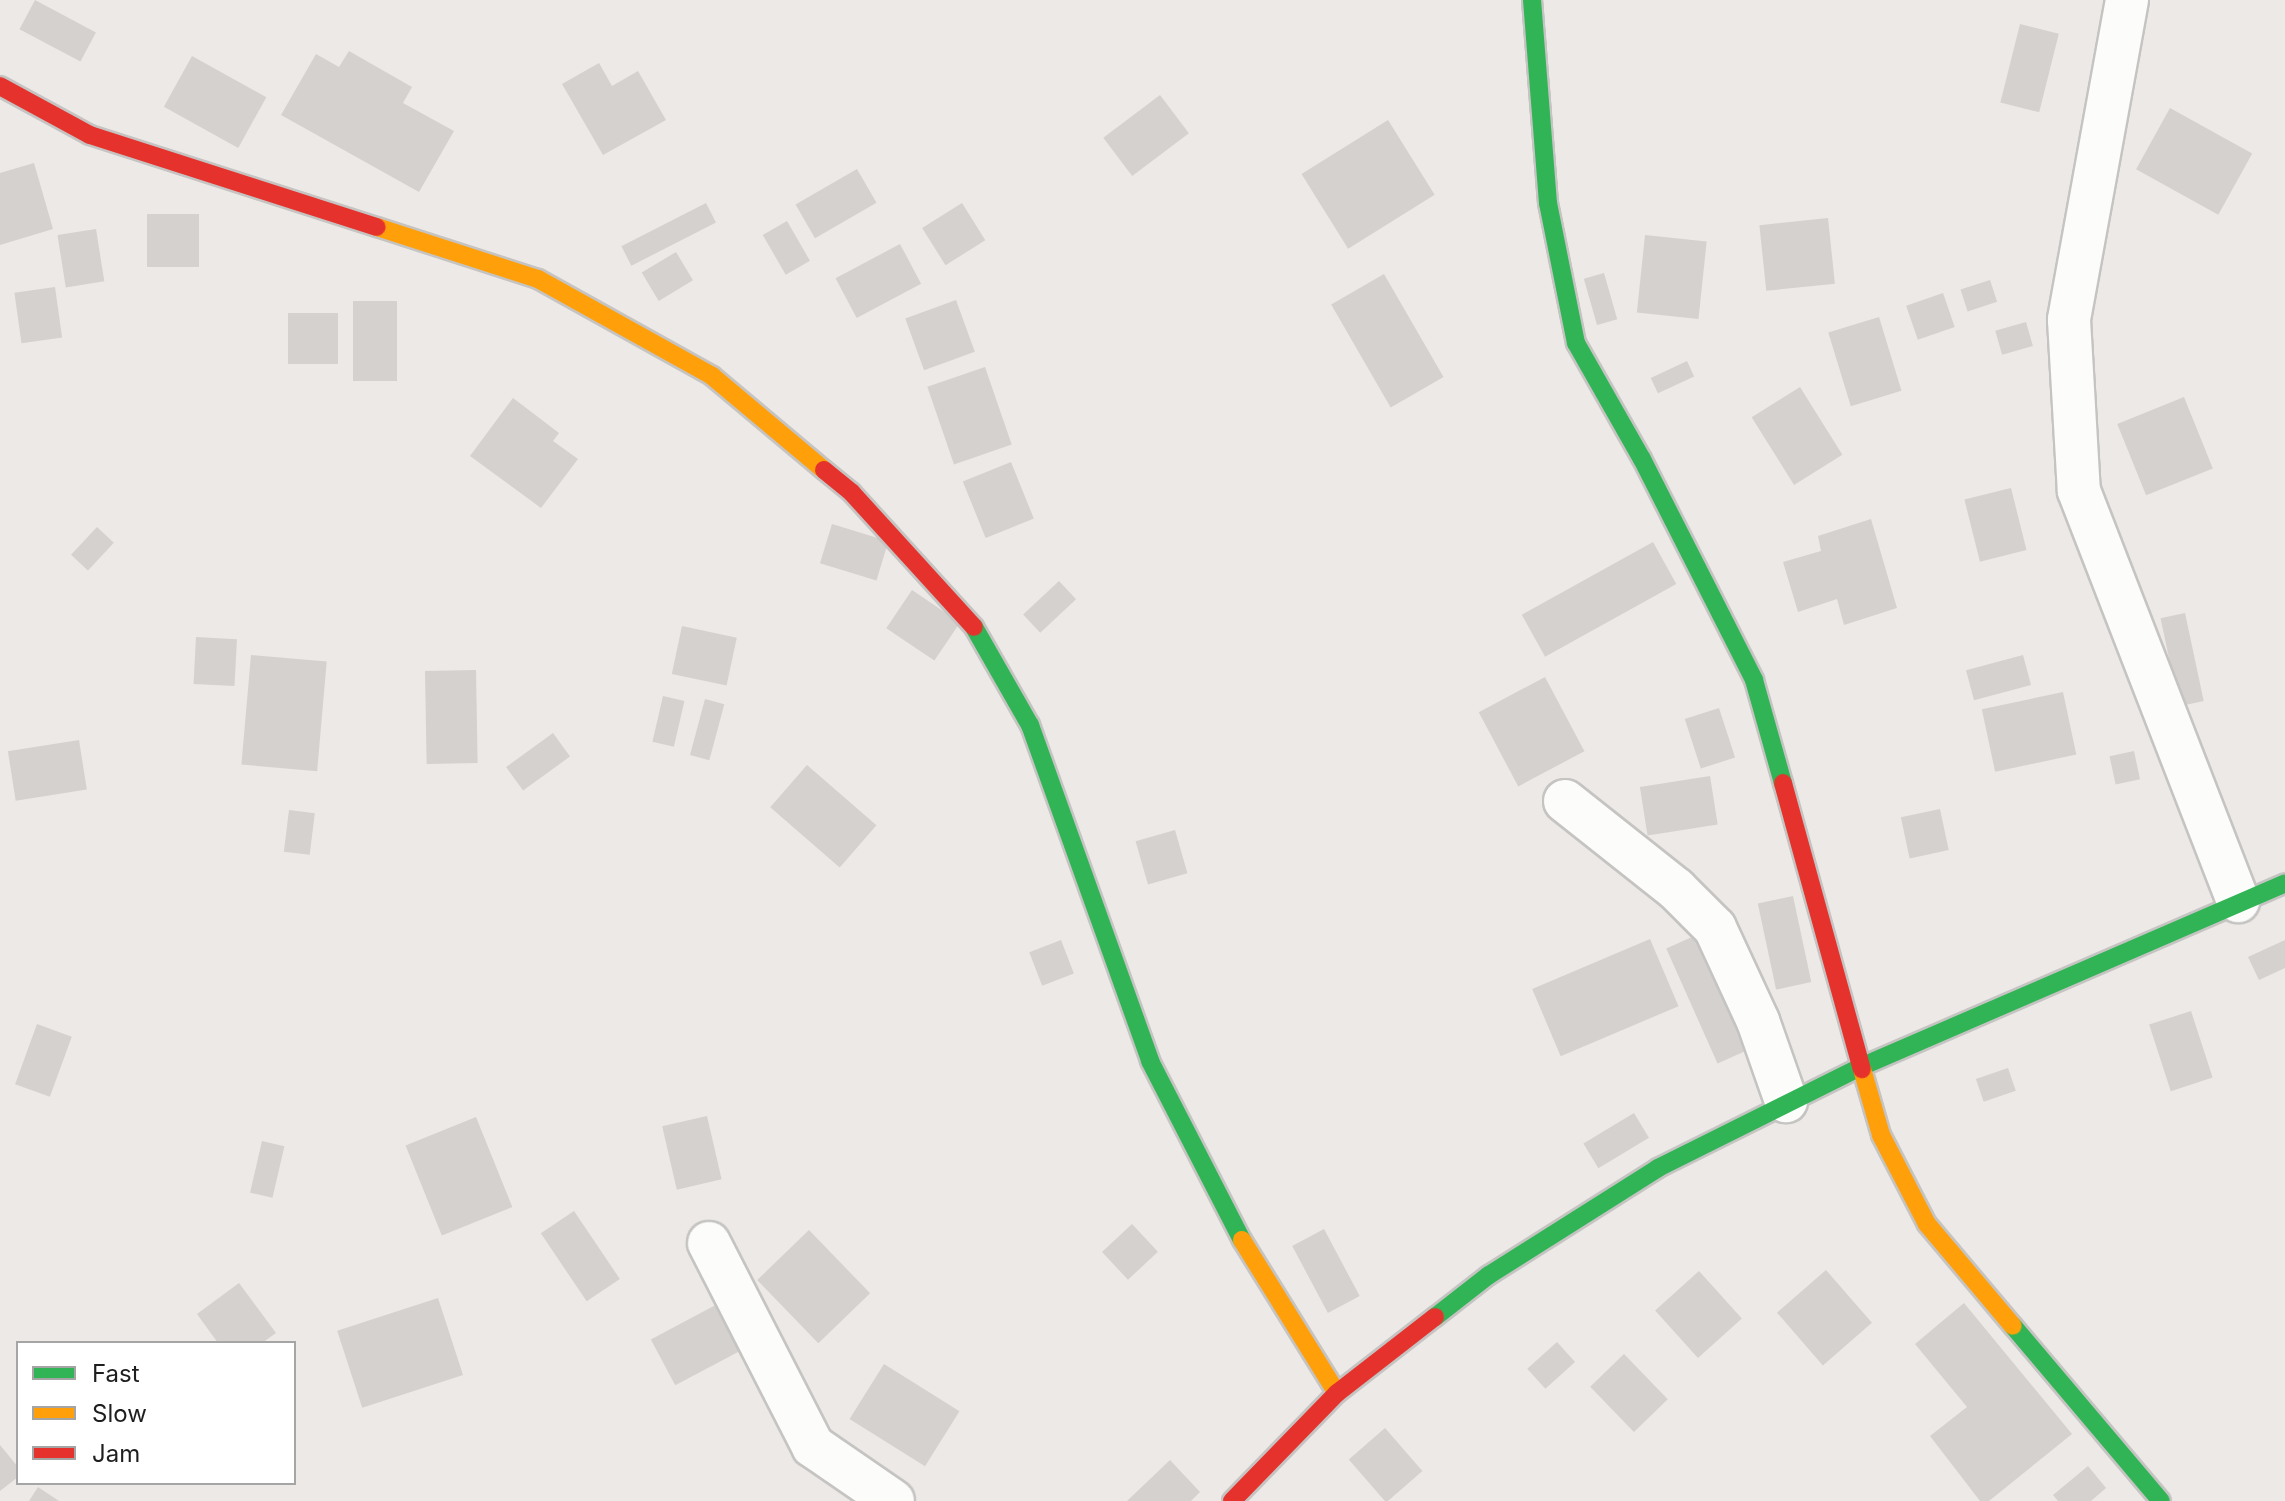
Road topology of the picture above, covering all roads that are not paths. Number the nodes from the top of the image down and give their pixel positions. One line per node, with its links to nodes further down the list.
1 (1532, 0): 7 (street)
2 (2127, 0): 6 (street)
3 (0, 86): 10 (street)
4 (1565, 801): 8 (street)
5 (2285, 883): 6 (street)
6 (2238, 901): 7 (street)
7 (1863, 1066): 8 (street); 13 (street)
8 (1786, 1101): 10 (street)
9 (709, 1243): 11 (street)
10 (1337, 1393): 12 (street)
11 (893, 1501)
12 (1232, 1501)
13 (2161, 1501)

